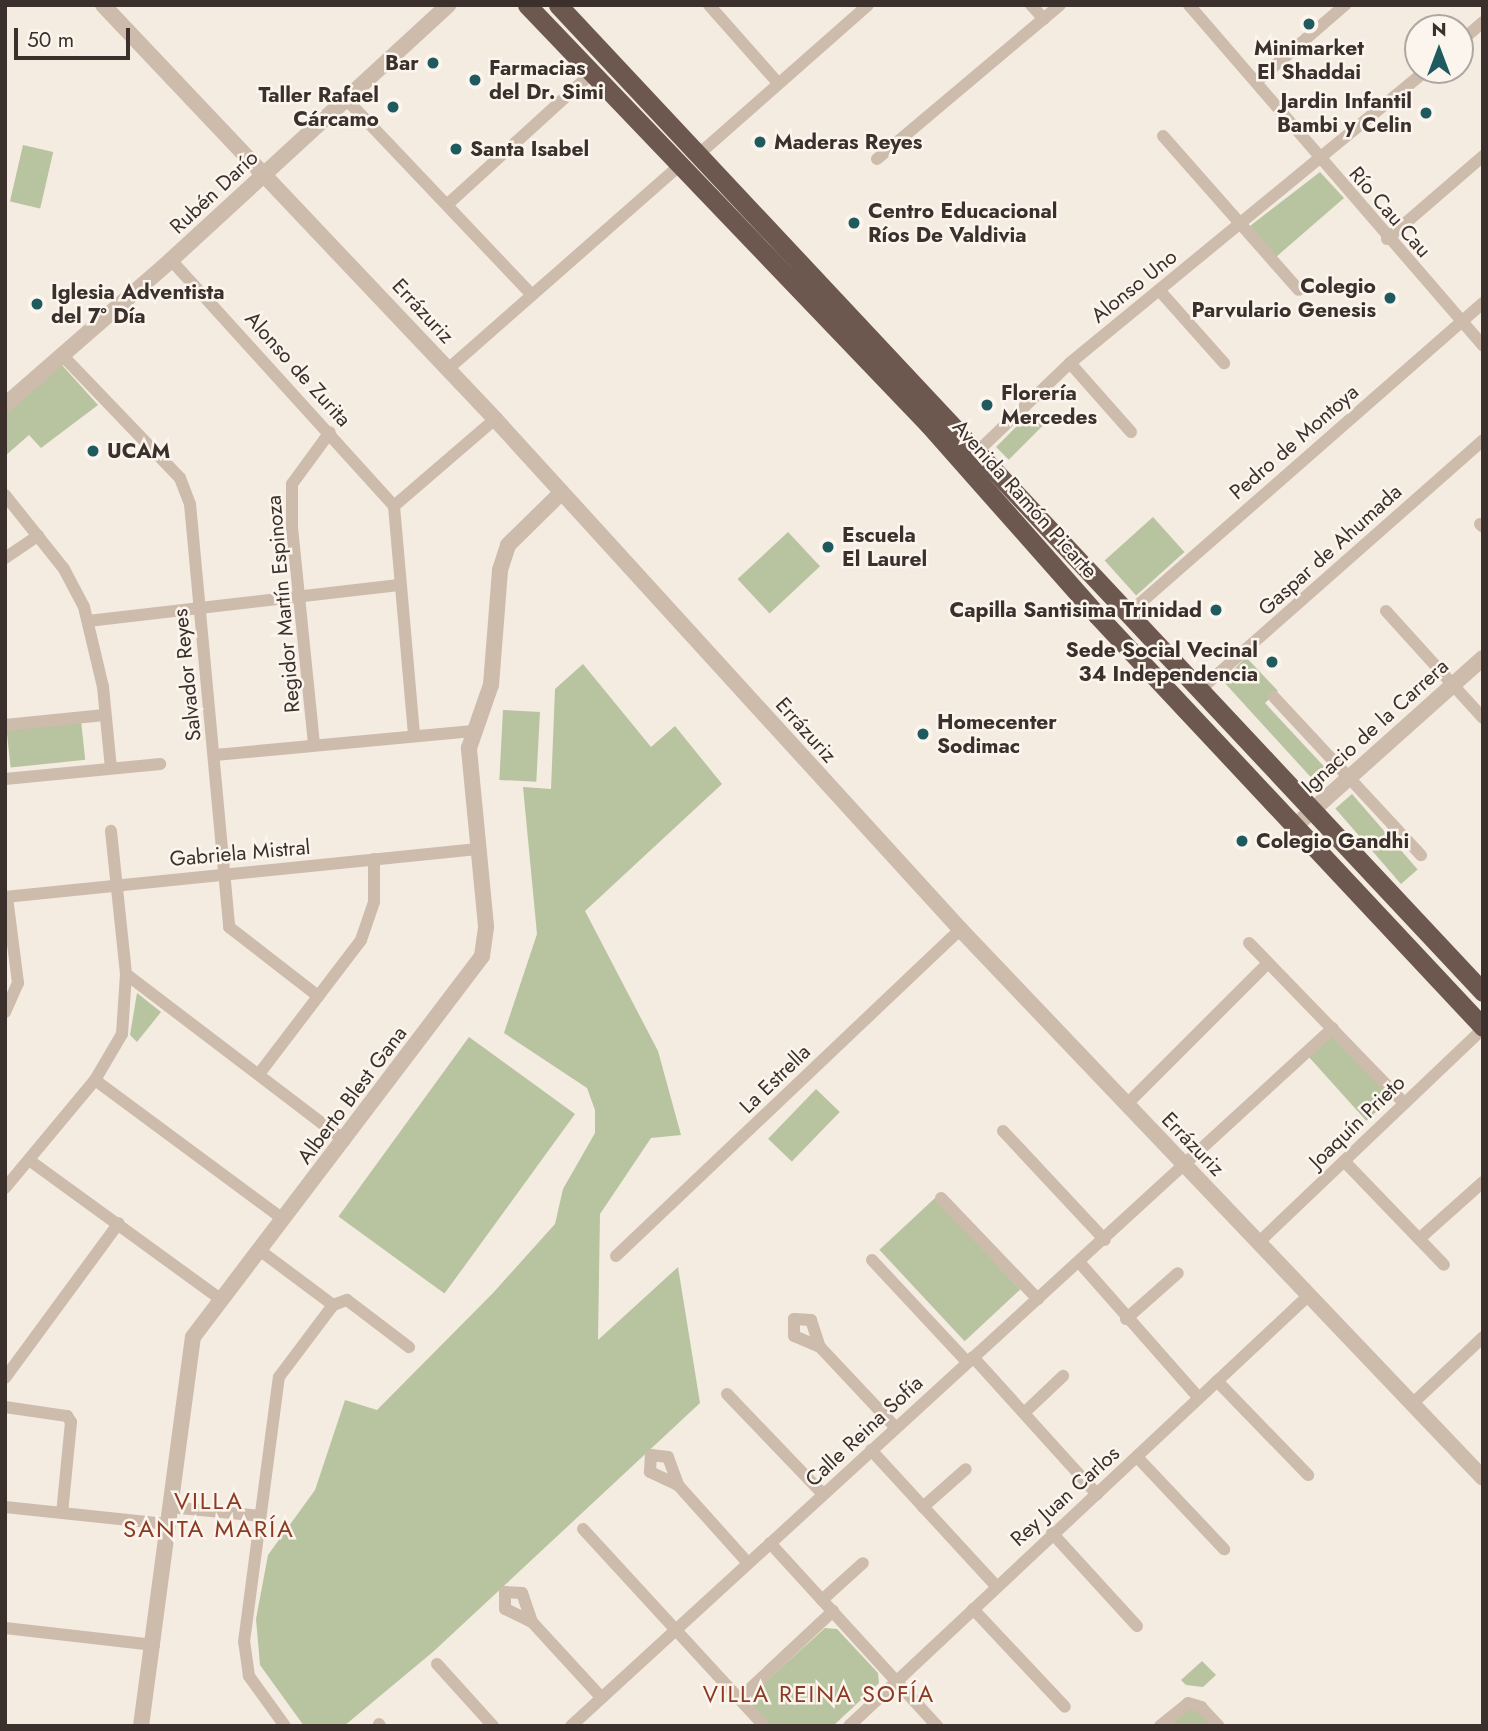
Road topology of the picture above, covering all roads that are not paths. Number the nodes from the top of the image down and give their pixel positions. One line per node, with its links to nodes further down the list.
1 (103, 5): 23 (street, Errázuriz)
2 (448, 5): 16 (street, Rubén Darío)
3 (527, 5): 12 (highway, Avenida Ramón Picarte)
4 (558, 5): 18 (highway, Avenida Ramón Picarte)
5 (709, 5): 14 (street)
6 (867, 5): 14 (street)
7 (1031, 5): 11 (street)
8 (1060, 5): 11 (street)
9 (1189, 5): 13 (street, Río Cau Cau)
10 (1345, 5): 13 (street)
11 (1044, 19): 20 (street)
12 (591, 74): 22 (highway, Avenida Ramón Picarte); 24 (street)
13 (1256, 82): 21 (street, Río Cau Cau)
14 (778, 83): 18 (street)
15 (1411, 84): 21 (street, Alonso Uno)
16 (346, 99): 23 (street, Rubén Darío); 24 (street)
17 (1163, 136): 25 (street)
18 (699, 154): 43 (highway, Avenida Ramón Picarte)
19 (1483, 156): 26 (street)
20 (877, 159)
21 (1321, 161): 25 (street, Alonso Uno); 26 (street, Río Cau Cau)
22 (678, 167): 30 (street); 56 (highway, Avenida Ramón Picarte)
23 (265, 173): 27 (street, Rubén Darío); 37 (street, Errázuriz)
24 (449, 203): 30 (street)
25 (1239, 225): 28 (street, Alonso Uno); 29 (street)
26 (1387, 239): 32 (street, Río Cau Cau)
27 (171, 260): 34 (street, Rubén Darío); 40 (street, Alonso de Zurita)
28 (1159, 290): 35 (street, Alonso Uno); 36 (street)
29 (1299, 290)
30 (531, 294): 37 (street)
31 (1483, 303): 32 (street, Pedro de Montoya)
32 (1461, 321): 33 (street, Río Cau Cau); 53 (street, Pedro de Montoya)
33 (1483, 346)
34 (63, 356): 38 (street, Rubén Darío); 51 (street, Salvador Reyes)
35 (1070, 363): 41 (street); 43 (street, Alonso Uno)
36 (1224, 363)
37 (448, 369): 39 (street, Errázuriz)
38 (5, 405)
39 (495, 419): 44 (street, Errázuriz); 46 (street)
40 (330, 432): 46 (street, Alonso de Zurita); 50 (street, Regidor Martín Espinoza)
41 (1131, 432)
42 (1483, 440): 58 (street, Gaspar de Ahumada)
43 (978, 451): 53 (highway, Avenida Ramón Picarte)
44 (561, 493): 63 (street, Alberto Blest Gana); 80 (street, Errázuriz)
45 (5, 495): 47 (street)
46 (394, 506): 49 (street)
47 (38, 536): 48 (street); 54 (street)
48 (5, 558)
49 (399, 585): 50 (street); 64 (street)
50 (300, 597): 51 (street); 65 (street, Regidor Martín Espinoza)
51 (200, 610): 54 (street); 66 (street, Salvador Reyes)
52 (1386, 611): 57 (street)
53 (1130, 612): 58 (highway, Avenida Ramón Picarte)
54 (88, 621): 60 (street)
55 (1483, 657): 57 (street, Ignacio de la Carrera)
56 (1158, 680): 58 (highway); 72 (highway, Avenida Ramón Picarte)
57 (1454, 684): 61 (street); 69 (street, Ignacio de la Carrera)
58 (1202, 688): 71 (highway, Avenida Ramón Picarte)
59 (1274, 697): 69 (street)
60 (105, 715): 62 (street); 68 (street)
61 (1483, 718)
62 (5, 725)
63 (476, 731): 64 (street); 74 (street, Alberto Blest Gana)
64 (414, 733): 65 (street)
65 (314, 744): 66 (street)
66 (215, 755): 77 (street, Salvador Reyes)
67 (160, 764): 68 (street)
68 (111, 768): 70 (street)
69 (1350, 776): 71 (street, Ignacio de la Carrera); 75 (street)
70 (5, 779)
71 (1313, 809): 72 (street, Ignacio de la Carrera); 84 (highway, Avenida Ramón Picarte)
72 (1295, 826): 88 (highway, Avenida Ramón Picarte)
73 (111, 831): 78 (street)
74 (478, 849): 76 (street, Gabriela Mistral); 94 (street, Alberto Blest Gana)
75 (1421, 855)
76 (374, 859): 77 (street, Gabriela Mistral); 85 (street)
77 (224, 873): 78 (street, Gabriela Mistral); 85 (street, Salvador Reyes)
78 (115, 884): 79 (street, Gabriela Mistral); 83 (street)
79 (6, 897): 86 (street)
80 (960, 929): 92 (street, Errázuriz); 108 (street, La Estrella)
81 (1249, 943): 82 (street)
82 (1268, 963): 87 (street); 92 (street)
83 (126, 974): 89 (street); 90 (street)
84 (1483, 992)
85 (318, 996): 89 (street)
86 (5, 1012)
87 (1333, 1028): 91 (street); 97 (street, Calle Reina Sofía)
88 (1483, 1028): 91 (street, Joaquín Prieto)
89 (259, 1074): 94 (street)
90 (94, 1080): 95 (street); 102 (street)
91 (1404, 1103): 96 (street, Joaquín Prieto)
92 (1126, 1105): 97 (street, Errázuriz)
93 (1003, 1131): 105 (street)
94 (345, 1141): 102 (street, Alberto Blest Gana)
95 (29, 1160): 98 (street); 103 (street)
96 (1344, 1161): 104 (street); 106 (street, Joaquín Prieto)
97 (1182, 1163): 105 (street, Calle Reina Sofía); 106 (street, Errázuriz)
98 (10, 1169): 100 (street)
99 (1483, 1182): 104 (street)
100 (5, 1188)
101 (942, 1198): 114 (street)
102 (284, 1220): 107 (street, Alberto Blest Gana)
103 (119, 1223): 115 (street); 123 (street)
104 (1419, 1239): 111 (street)
105 (1105, 1240): 110 (street, Calle Reina Sofía)
106 (1258, 1243): 113 (street, Errázuriz)
107 (262, 1252): 115 (street, Alberto Blest Gana); 116 (street)
108 (616, 1256)
109 (872, 1260): 121 (street)
110 (1079, 1262): 114 (street, Calle Reina Sofía); 117 (street)
111 (1444, 1265)
112 (1178, 1273): 117 (street)
113 (1308, 1296): 124 (street, Rey Juan Carlos); 127 (street, Errázuriz)
114 (1038, 1299): 121 (street, Calle Reina Sofía)
115 (222, 1300): 140 (street, Alberto Blest Gana)
116 (332, 1305): 119 (street); 143 (street)
117 (1126, 1319): 126 (street)
118 (1483, 1337): 127 (street)
119 (409, 1348)
120 (820, 1348): 130 (street)
121 (970, 1360): 129 (street); 130 (street, Calle Reina Sofía)
122 (1063, 1376): 129 (street)
123 (5, 1378)
124 (1217, 1381): 126 (street, Rey Juan Carlos); 134 (street)
125 (727, 1394): 137 (street)
126 (1199, 1398): 132 (street, Rey Juan Carlos)
127 (1412, 1404): 135 (street, Errázuriz)
128 (5, 1407): 142 (street)
129 (1024, 1413): 138 (street)
130 (896, 1428): 131 (street, Calle Reina Sofía)
131 (871, 1450): 137 (street, Calle Reina Sofía); 141 (street)
132 (1137, 1457): 138 (street, Rey Juan Carlos); 148 (street)
133 (966, 1469): 141 (street)
134 (1308, 1475)
135 (1483, 1478)
136 (678, 1485): 149 (street)
137 (823, 1494): 147 (street, Calle Reina Sofía)
138 (1097, 1494): 146 (street, Rey Juan Carlos)
139 (5, 1507): 142 (street)
140 (170, 1507): 143 (street); 144 (street, Alberto Blest Gana)
141 (923, 1507): 151 (street)
142 (62, 1513): 144 (street)
143 (260, 1516): 167 (street)
144 (168, 1524): 159 (street, Alberto Blest Gana)
145 (583, 1529): 158 (street)
146 (1052, 1533): 151 (street, Rey Juan Carlos); 156 (street)
147 (770, 1544): 149 (street, Calle Reina Sofía); 152 (street)
148 (1224, 1549)
149 (748, 1563): 158 (street, Calle Reina Sofía)
150 (863, 1563): 152 (street)
151 (996, 1586): 153 (street, Rey Juan Carlos)
152 (822, 1600): 154 (street)
153 (973, 1609): 161 (street, Rey Juan Carlos); 164 (street)
154 (833, 1611): 161 (street); 163 (street)
155 (532, 1622): 162 (street)
156 (1137, 1626)
157 (5, 1628): 159 (street)
158 (676, 1630): 162 (street, Calle Reina Sofía); 163 (street)
159 (154, 1645): 166 (street, Alberto Blest Gana)
160 (437, 1664): 168 (street)
161 (897, 1681): 170 (street, Rey Juan Carlos); 171 (street)
162 (602, 1698): 165 (street, Calle Reina Sofía)
163 (739, 1699): 169 (street)
164 (1065, 1707)
165 (574, 1725)
166 (141, 1726)
167 (285, 1726)
168 (493, 1726)
169 (764, 1726)
170 (849, 1726)
171 (937, 1726)
172 (1160, 1726): 173 (street)
173 (1219, 1726)

